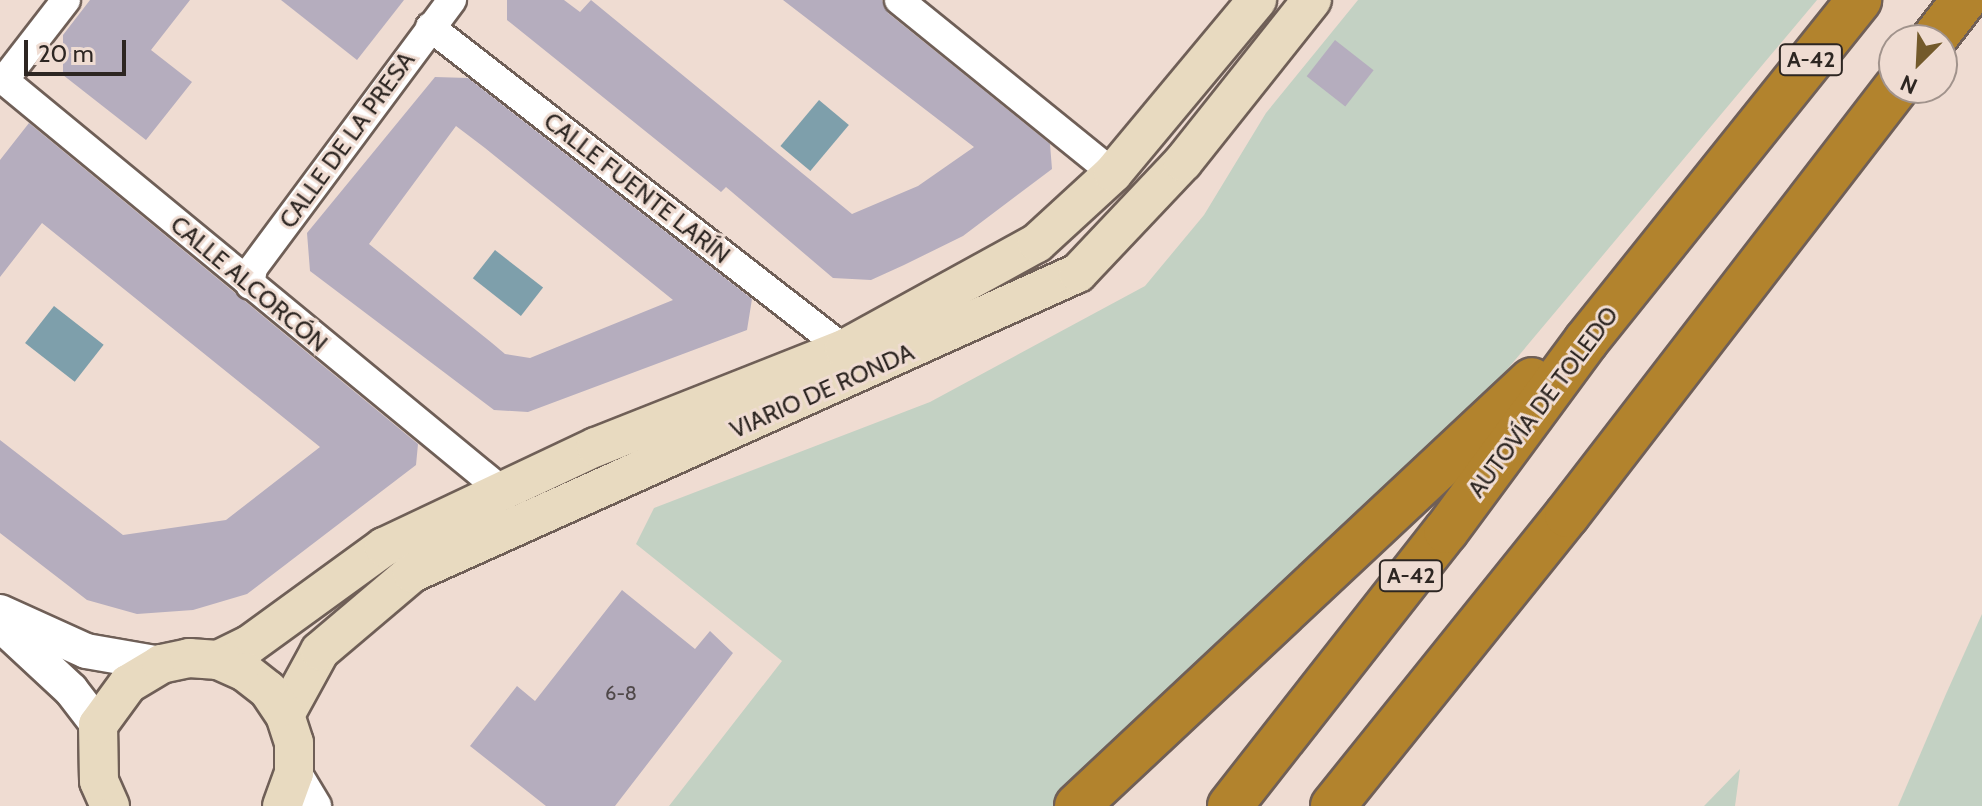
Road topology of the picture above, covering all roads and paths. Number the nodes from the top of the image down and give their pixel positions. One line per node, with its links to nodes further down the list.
1 (66, 0): 10 (street)
2 (452, 0): 9 (street, CALLE DE LA PRESA)
3 (899, 0): 12 (street)
4 (1257, 0): 12 (main road, VIARIO DE RONDA)
5 (1312, 0): 21 (main road, VIARIO DE RONDA)
6 (1859, 0): 14 (highway, AUTOVÍA DE TOLEDO / A-42)
7 (1964, 0): 8 (highway)
8 (1945, 24)
9 (430, 27): 13 (street, CALLE DE LA PRESA); 15 (street, CALLE FUENTE LARÍN)
10 (2, 78): 13 (street, CALLE ALCORCÓN)
11 (1884, 104): 28 (highway)
12 (1113, 173): 15 (main road, VIARIO DE RONDA)
13 (250, 285): 16 (street, CALLE ALCORCÓN)
14 (1586, 341): 26 (highway); 27 (highway, AUTOVÍA DE TOLEDO / A-42)
15 (844, 349): 16 (main road, VIARIO DE RONDA)
16 (500, 489): 19 (main road, VIARIO DE RONDA)
17 (0, 612): 20 (street)
18 (0, 624): 22 (street)
19 (218, 660): 20 (main road); 21 (main road)
20 (161, 664): 22 (main road)
21 (285, 715): 23 (main road)
22 (98, 725): 24 (main road)
23 (288, 790): 25 (street)
24 (110, 806)
25 (314, 806)
26 (1077, 806)
27 (1230, 806)
28 (1333, 806)

